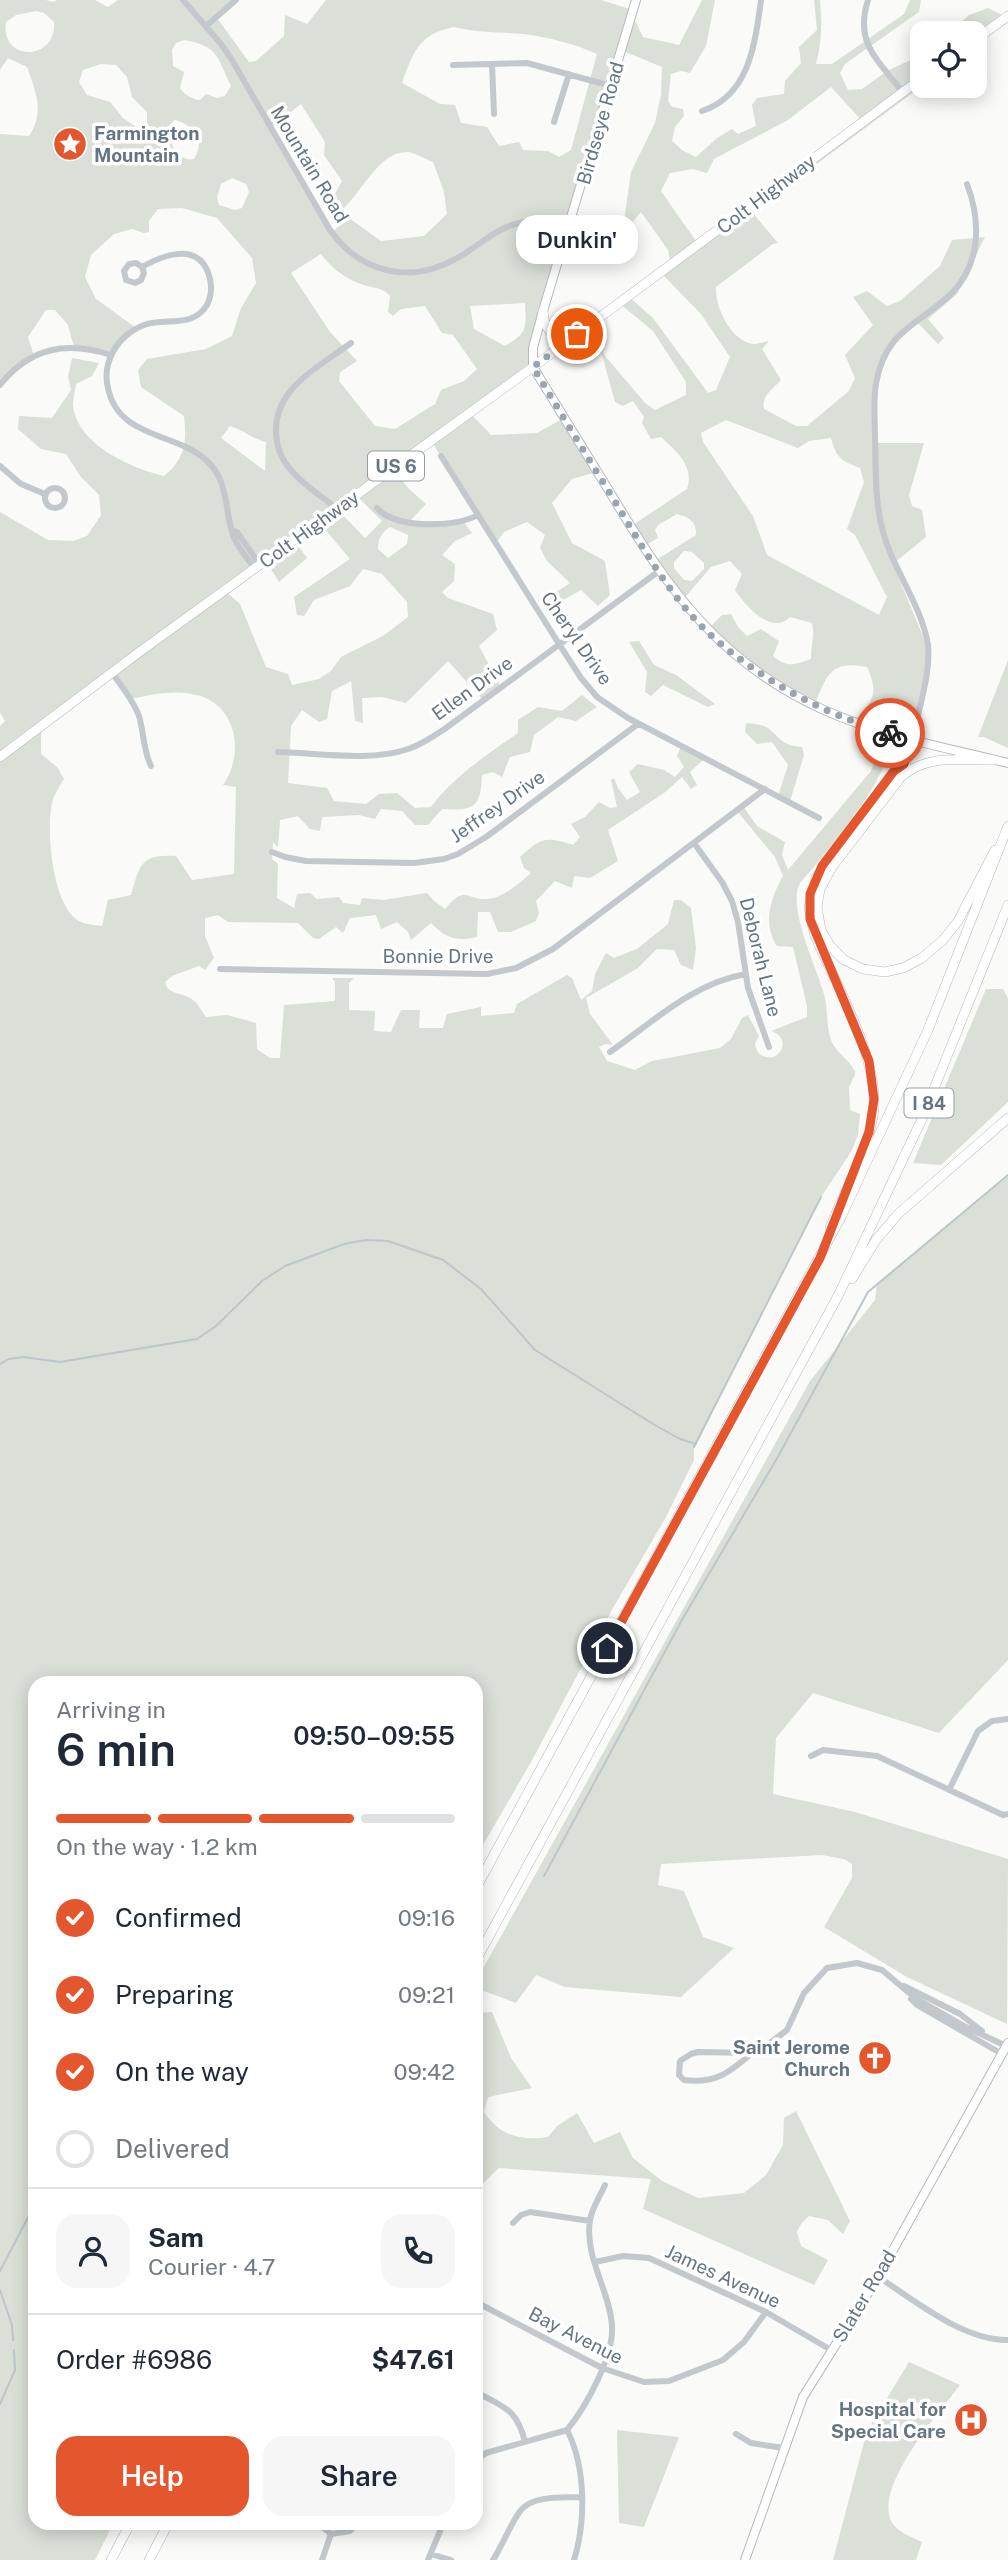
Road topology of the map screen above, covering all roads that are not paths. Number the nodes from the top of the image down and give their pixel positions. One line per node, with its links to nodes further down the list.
1 (183, 0): 7 (street, Mountain Road)
2 (236, 0): 7 (street)
3 (636, 0): 12 (main road, Birdseye Road)
4 (761, 0): 15 (street)
5 (868, 0): 14 (street)
6 (1008, 16): 8 (highway)
7 (206, 26): 19 (street, Mountain Road)
8 (987, 31)
9 (492, 64): 10 (street); 11 (street); 16 (street)
10 (453, 65)
11 (569, 74): 12 (street); 17 (street)
12 (611, 86): 19 (main road, Birdseye Road)
13 (910, 87): 14 (highway, Colt Highway / US 6)
14 (903, 93): 22 (highway, Colt Highway / US 6)
15 (702, 111)
16 (494, 114)
17 (554, 122)
18 (967, 184): 38 (street)
19 (569, 228): 21 (main road, Birdseye Road)
20 (142, 267): 24 (street)
21 (543, 311): 22 (highway); 25 (main road, Birdseye Road)
22 (578, 333): 25 (highway, Colt Highway / US 6)
23 (351, 343): 31 (street)
24 (111, 355): 26 (street); 33 (street)
25 (533, 367): 31 (highway, Colt Highway / US 6); 34 (main road)
26 (0, 385)
27 (441, 456): 32 (street, Cheryl Drive)
28 (0, 466): 29 (street)
29 (45, 494)
30 (377, 508): 32 (street)
31 (337, 509): 33 (highway, Colt Highway / US 6)
32 (478, 515): 35 (street, Cheryl Drive)
33 (257, 567): 36 (highway, Colt Highway / US 6)
34 (659, 571): 35 (street, Ellen Drive); 38 (main road)
35 (558, 644): 37 (street, Cheryl Drive); 39 (street, Ellen Drive)
36 (112, 673): 40 (highway, Colt Highway / US 6); 44 (street)
37 (638, 724): 46 (street, Cheryl Drive); 51 (street, Jeffrey Drive)
38 (913, 739): 41 (main road); 42 (highway)
39 (278, 752)
40 (0, 757)
41 (994, 760): 43 (main road); 45 (highway)
42 (904, 764): 45 (highway); 58 (highway)
43 (1008, 764)
44 (151, 766)
45 (901, 777): 49 (highway)
46 (765, 789): 47 (street, Cheryl Drive); 50 (street, Bonnie Drive)
47 (818, 818)
48 (1008, 826): 49 (highway, I 84)
49 (1004, 837): 58 (highway, I 84)
50 (694, 843): 53 (street, Bonnie Drive); 54 (street, Deborah Lane)
51 (272, 852)
52 (1008, 905): 59 (highway, I 84)
53 (220, 968)
54 (746, 974): 55 (street, Deborah Lane); 56 (street)
55 (769, 1047)
56 (610, 1052)
57 (1008, 1118): 59 (highway)
58 (820, 1258): 64 (highway, I 84)
59 (838, 1296): 65 (highway, I 84)
60 (1008, 1719): 62 (street)
61 (811, 1756): 62 (street)
62 (948, 1790): 63 (street)
63 (1008, 1814)
64 (483, 1875)
65 (483, 1947)
66 (899, 1984): 67 (street); 67 (street); 68 (street)
67 (1005, 2048): 73 (main road, Slater Road)
68 (752, 2053): 68 (street)
69 (605, 2185): 70 (street)
70 (590, 2221): 71 (street); 72 (street)
71 (513, 2222)
72 (595, 2262): 75 (street, James Avenue); 78 (street)
73 (877, 2277): 76 (street); 77 (main road, Slater Road)
74 (483, 2306): 78 (street, Bay Avenue)
75 (766, 2312): 77 (street, James Avenue); 78 (street, Bay Avenue)
76 (1008, 2340)
77 (831, 2350): 83 (main road, Slater Road)
78 (602, 2368): 80 (street)
79 (483, 2396): 82 (street)
80 (567, 2430): 82 (street); 85 (street)
81 (736, 2434): 83 (street)
82 (525, 2442): 84 (street)
83 (784, 2448): 99 (main road, Slater Road)
84 (483, 2455)
85 (581, 2497): 97 (street); 98 (street)
86 (127, 2530): 93 (highway)
87 (165, 2530): 94 (highway)
88 (326, 2530): 91 (street)
89 (351, 2530): 91 (street)
90 (440, 2530): 92 (street)
91 (331, 2534): 95 (street)
92 (429, 2557): 96 (street)
93 (111, 2560)
94 (149, 2560)
95 (322, 2560)
96 (451, 2560)
97 (493, 2560)
98 (574, 2560)
99 (745, 2560)

